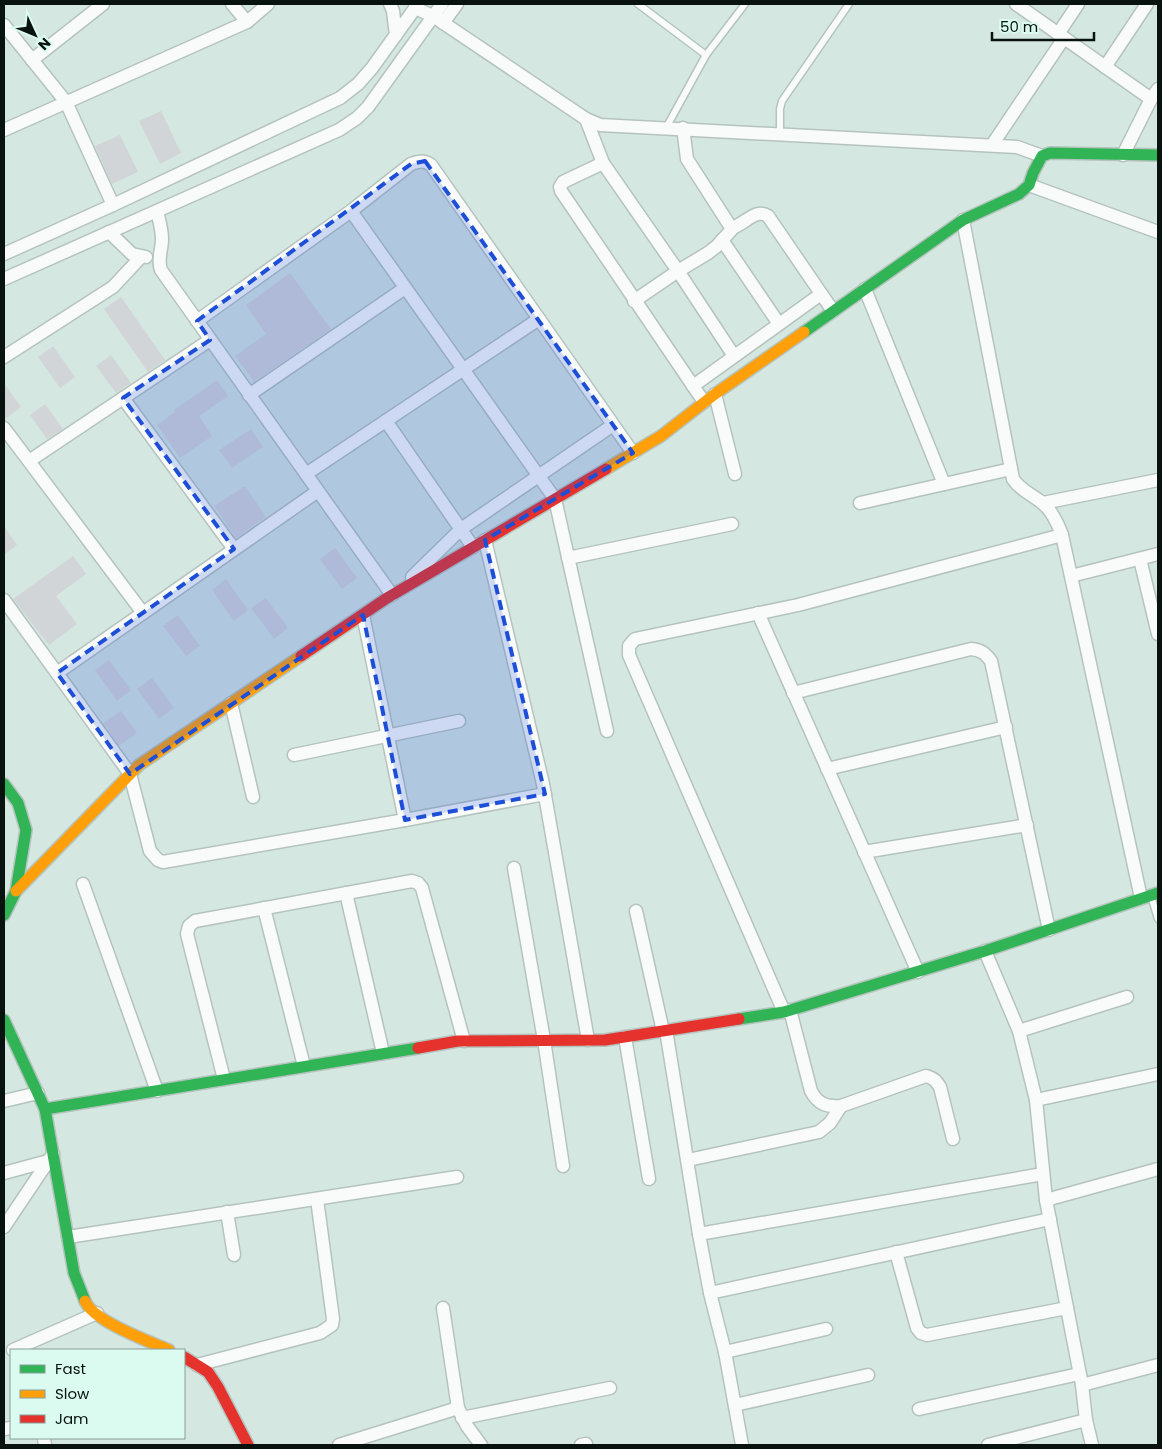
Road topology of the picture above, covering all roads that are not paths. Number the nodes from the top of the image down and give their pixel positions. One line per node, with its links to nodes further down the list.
1 (103, 4): 20 (street)
2 (232, 4): 15 (street)
3 (268, 4): 15 (street)
4 (390, 4): 17 (street)
5 (442, 4): 14 (street)
6 (457, 4): 14 (street)
7 (638, 4): 19 (lane)
8 (745, 4): 19 (lane)
9 (849, 4): 28 (lane)
10 (1016, 4): 18 (street)
11 (1078, 4): 18 (street)
12 (1147, 4): 21 (street)
13 (416, 6): 14 (street); 17 (street)
14 (438, 20): 24 (street); 36 (street)
15 (247, 22): 23 (street)
16 (5, 31): 20 (street)
17 (396, 35): 35 (street)
18 (1061, 36): 21 (street); 29 (street)
19 (706, 55): 25 (lane)
20 (32, 60): 23 (street)
21 (1105, 67): 22 (street)
22 (1154, 94): 31 (street)
23 (66, 102): 27 (street); 35 (street)
24 (586, 120): 25 (street); 33 (street)
25 (666, 128): 26 (street)
26 (683, 128): 28 (street); 39 (street)
27 (4, 130)
28 (780, 134): 29 (street)
29 (992, 145): 32 (street)
30 (1158, 154): 31 (street)
31 (1123, 155): 32 (street)
32 (1042, 156): 34 (street)
33 (603, 163): 46 (street); 51 (street)
34 (1029, 185): 38 (street); 41 (street)
35 (113, 205): 43 (street)
36 (157, 211): 40 (street); 45 (street)
37 (351, 211): 48 (street); 53 (street); 54 (street)
38 (963, 220): 49 (street); 70 (street)
39 (734, 227): 42 (street); 50 (street)
40 (109, 232): 44 (street); 47 (street)
41 (1158, 232)
42 (722, 240): 46 (street); 55 (street)
43 (4, 254)
44 (140, 257): 45 (street); 58 (street)
45 (159, 257): 54 (street)
46 (678, 271): 51 (street); 57 (street)
47 (4, 279)
48 (406, 288): 59 (street); 61 (street)
49 (865, 289): 52 (street); 75 (street)
50 (821, 294): 52 (street); 55 (street)
51 (634, 301): 60 (street)
52 (833, 311): 62 (street)
53 (539, 319): 59 (street); 66 (street)
54 (197, 321): 56 (street)
55 (779, 324): 57 (street)
56 (210, 340): 61 (street); 63 (street)
57 (734, 356): 60 (street)
58 (4, 357)
59 (463, 369): 65 (street); 73 (street)
60 (693, 386): 64 (street)
61 (249, 394): 71 (street)
62 (715, 394): 64 (street); 72 (street)
63 (123, 398): 69 (street); 84 (street)
64 (704, 402): 68 (street)
65 (386, 421): 71 (street); 81 (street)
66 (613, 425): 68 (street); 73 (street)
67 (4, 428): 69 (street)
68 (633, 453): 77 (street)
69 (29, 461): 91 (street)
70 (1011, 469): 75 (street); 79 (street)
71 (306, 474): 76 (street)
72 (735, 474)
73 (538, 476): 77 (street); 81 (street)
74 (1158, 480): 79 (street)
75 (944, 484): 78 (street)
76 (318, 491): 84 (street); 89 (street)
77 (555, 499): 83 (street); 86 (street)
78 (860, 503)
79 (1043, 503): 82 (street)
80 (732, 524): 86 (street)
81 (461, 529): 83 (street); 89 (street)
82 (1062, 536): 88 (street); 92 (street)
83 (479, 544): 89 (street); 106 (street)
84 (234, 549): 91 (street)
85 (1158, 554): 87 (street)
86 (568, 558): 100 (street)
87 (1140, 559): 88 (street); 94 (street)
88 (1071, 576): 115 (street)
89 (394, 593): 93 (street)
90 (4, 600): 95 (street)
91 (143, 613): 95 (street)
92 (758, 613): 96 (street); 124 (street)
93 (363, 614): 97 (street); 101 (street)
94 (1158, 634)
95 (57, 673): 104 (street)
96 (794, 693): 99 (street); 103 (street)
97 (231, 703): 104 (street); 107 (street)
98 (459, 720): 101 (street)
99 (1006, 727): 103 (street); 109 (street)
100 (607, 731)
101 (387, 735): 102 (street); 108 (street)
102 (294, 755)
103 (827, 769): 110 (street)
104 (130, 774): 108 (street); 113 (street)
105 (4, 784): 113 (street)
106 (545, 794): 108 (street); 130 (street)
107 (253, 797)
108 (405, 820)
109 (1027, 825): 110 (street); 120 (street)
110 (864, 852): 122 (street)
111 (514, 868): 129 (street)
112 (83, 884): 136 (street)
113 (16, 891): 118 (street)
114 (346, 893): 116 (street); 131 (street); 132 (street)
115 (1150, 896): 119 (lane); 120 (street)
116 (264, 908): 133 (street); 135 (street)
117 (636, 910): 126 (street)
118 (4, 915)
119 (1158, 919)
120 (1049, 930): 121 (street)
121 (985, 952): 122 (street); 127 (street)
122 (918, 972): 124 (street)
123 (1126, 997): 127 (street)
124 (787, 1011): 126 (street); 140 (street)
125 (4, 1020): 137 (street)
126 (664, 1030): 128 (street); 144 (street)
127 (1019, 1031): 138 (street)
128 (625, 1037): 130 (street); 150 (street)
129 (544, 1040): 130 (street); 131 (street); 145 (street)
130 (588, 1040)
131 (464, 1041): 132 (street)
132 (382, 1053): 133 (street)
133 (304, 1066): 135 (street)
134 (1158, 1074): 138 (street)
135 (224, 1079): 136 (street)
136 (157, 1091): 141 (street)
137 (38, 1093): 139 (street); 141 (street)
138 (1036, 1100): 148 (street)
139 (4, 1101)
140 (841, 1106): 142 (street); 144 (street)
141 (45, 1109): 143 (street)
142 (953, 1139)
143 (51, 1158): 147 (street); 155 (street); 157 (street)
144 (688, 1160): 156 (street)
145 (563, 1166)
146 (1158, 1170): 152 (street)
147 (4, 1173)
148 (1044, 1174): 152 (street); 156 (street)
149 (457, 1177): 151 (street)
150 (649, 1179)
151 (317, 1199): 153 (street); 169 (street)
152 (1046, 1200): 154 (street)
153 (227, 1212): 157 (street); 159 (street)
154 (1050, 1219): 158 (street); 162 (street)
155 (4, 1227)
156 (699, 1234): 160 (street)
157 (68, 1237): 163 (street)
158 (896, 1252): 160 (street); 162 (street)
159 (234, 1255)
160 (710, 1292): 167 (street)
161 (442, 1308): 176 (street)
162 (1067, 1308): 172 (street)
163 (97, 1313): 165 (street); 166 (street)
164 (826, 1329): 167 (street)
165 (16, 1349)
166 (167, 1349)
167 (725, 1352): 174 (street)
168 (185, 1358): 169 (street)
169 (197, 1365): 178 (street)
170 (1158, 1365): 172 (street)
171 (868, 1374): 174 (street)
172 (1080, 1380): 175 (street); 177 (street)
173 (610, 1388): 176 (street)
174 (735, 1405): 181 (street)
175 (919, 1409)
176 (460, 1413): 179 (street); 180 (street)
177 (1086, 1420): 182 (street); 183 (street)
178 (248, 1445)
179 (339, 1445)
180 (481, 1445)
181 (742, 1445)
182 (988, 1445)
183 (1092, 1445)

